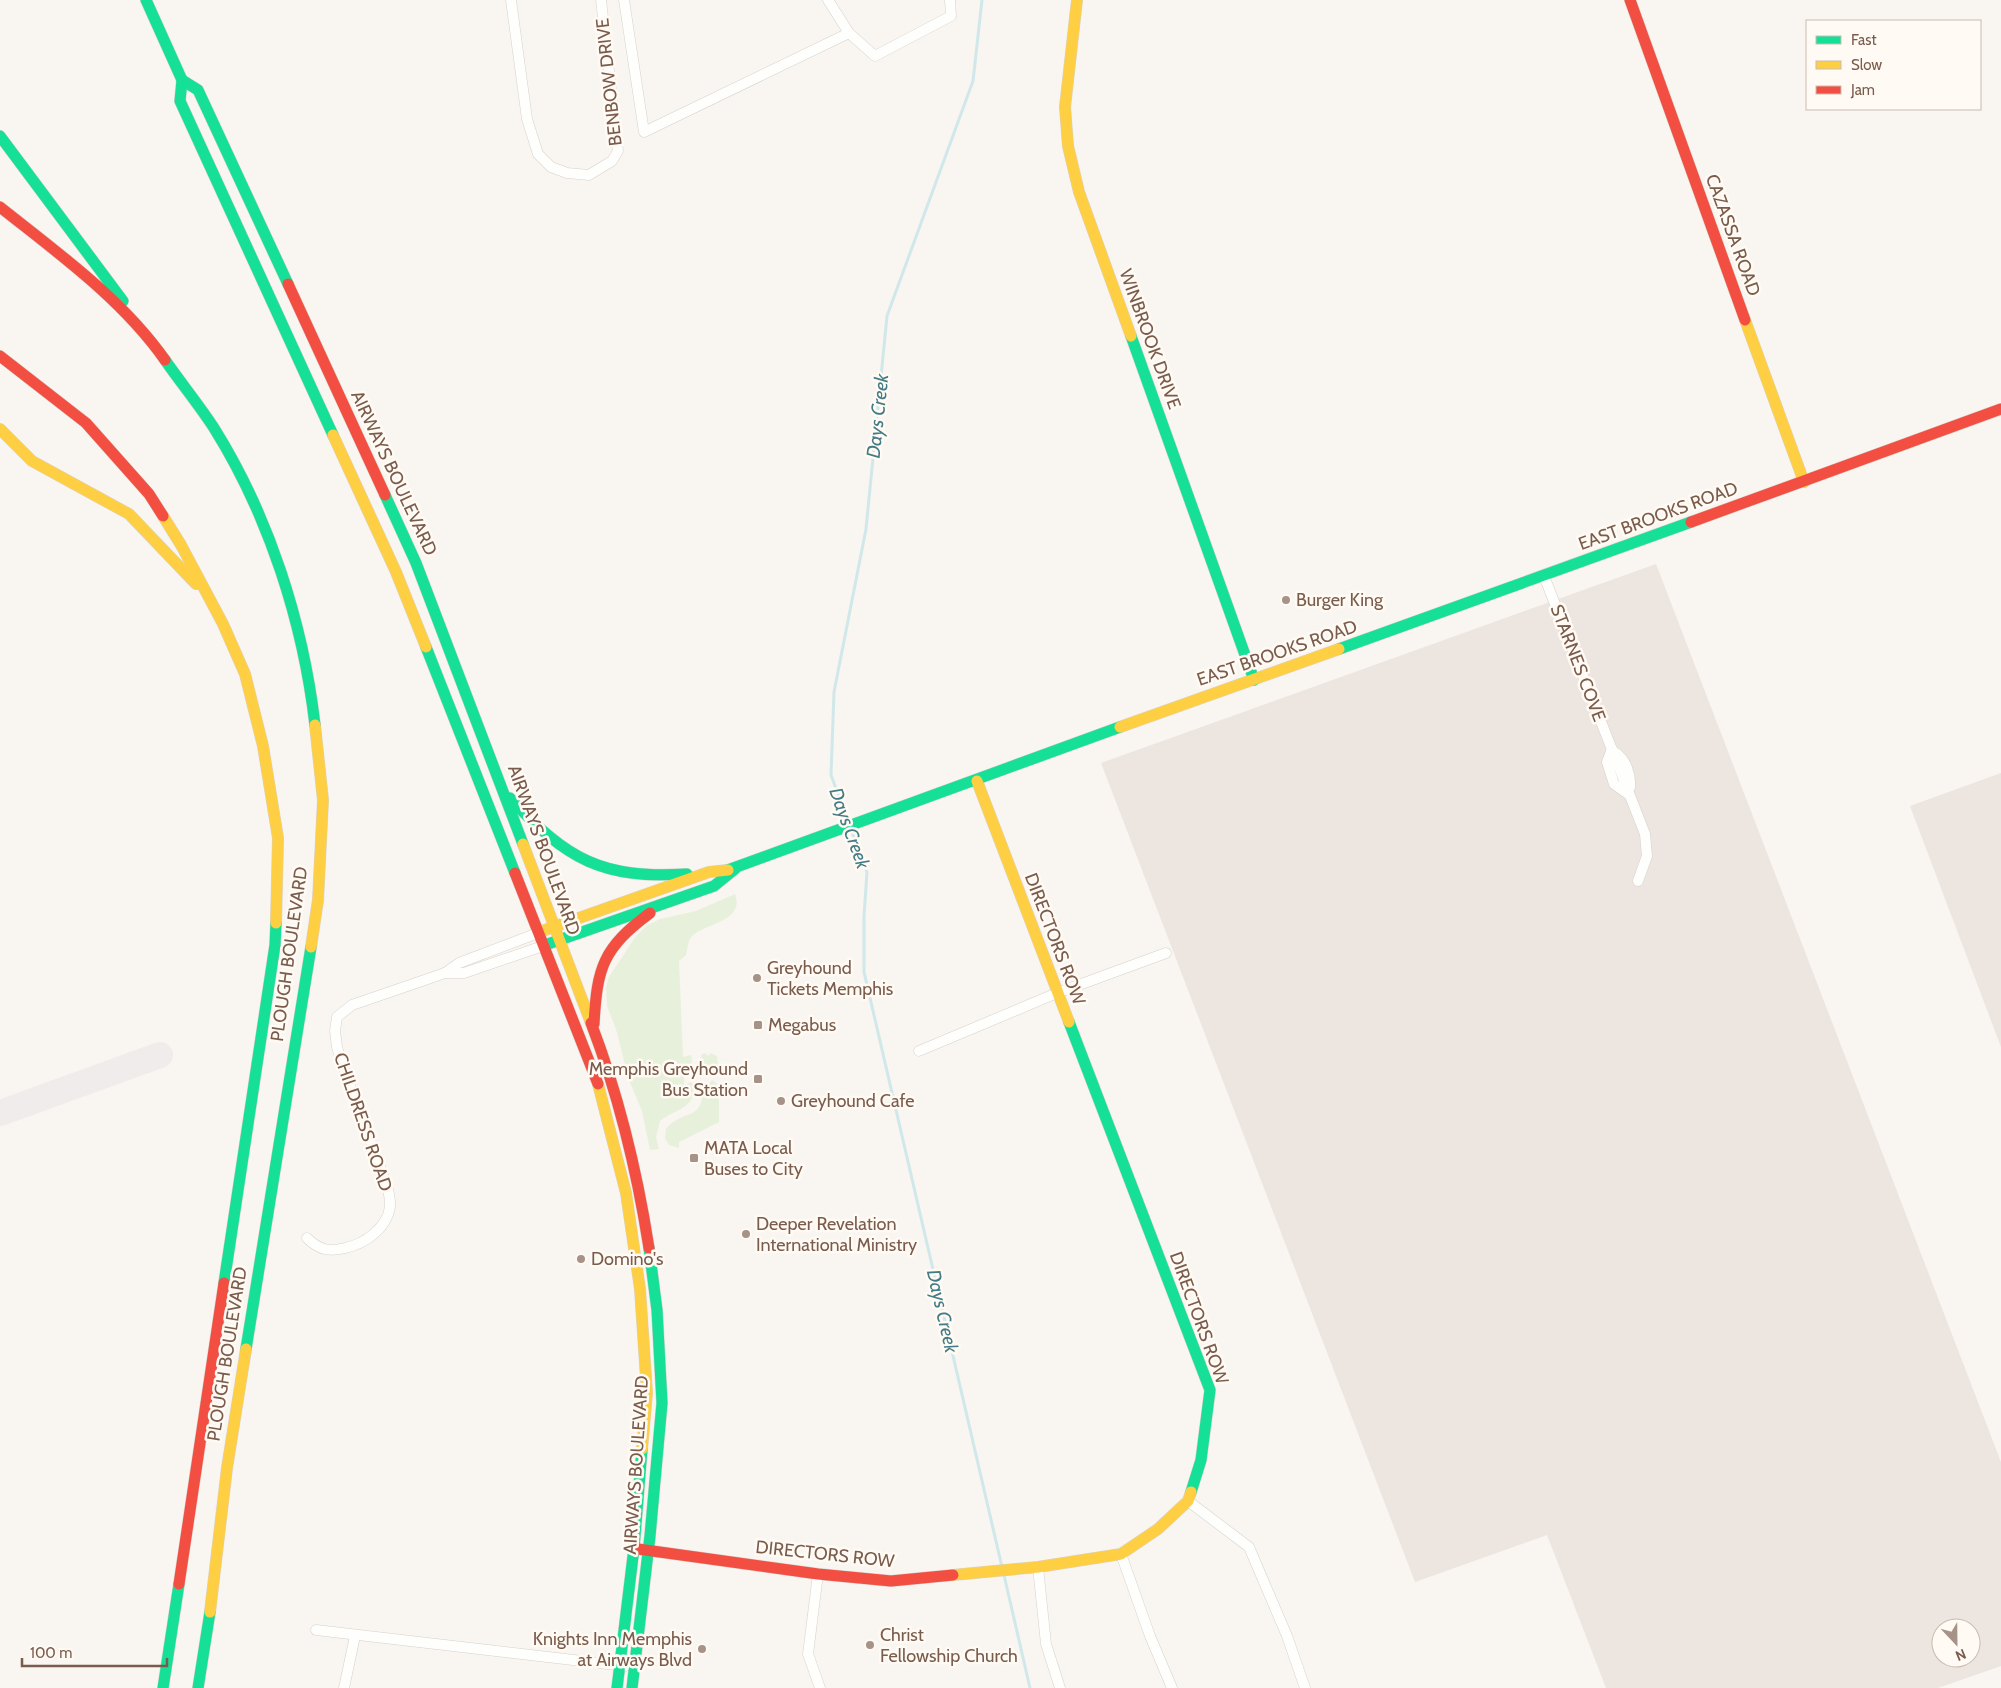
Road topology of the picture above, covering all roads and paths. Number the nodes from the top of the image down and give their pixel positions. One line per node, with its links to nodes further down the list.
1 (146, 0): 10 (main road, AIRWAYS BOULEVARD)
2 (511, 0): 3 (street, BENBOW DRIVE)
3 (601, 0)
4 (624, 0): 9 (street)
5 (828, 0): 9 (street)
6 (950, 0): 9 (street)
7 (1077, 0): 20 (main road, WINBROOK DRIVE)
8 (1630, 0): 17 (main road, CAZASSA ROAD)
9 (849, 33)
10 (182, 80): 23 (main road, AIRWAYS BOULEVARD); 30 (main road, AIRWAYS BOULEVARD)
11 (0, 136): 13 (main road)
12 (0, 207): 13 (main road, PLOUGH BOULEVARD)
13 (145, 331): 53 (main road, PLOUGH BOULEVARD)
14 (0, 356): 19 (main road, PLOUGH BOULEVARD)
15 (2001, 410): 17 (main road, EAST BROOKS ROAD)
16 (0, 429): 19 (main road)
17 (1804, 482): 18 (main road, EAST BROOKS ROAD)
18 (1544, 576): 20 (main road, EAST BROOKS ROAD); 21 (street, STARNES COVE)
19 (211, 600): 52 (main road, PLOUGH BOULEVARD)
20 (1254, 680): 22 (main road, EAST BROOKS ROAD)
21 (1612, 749): 24 (street, STARNES COVE); 24 (street, STARNES COVE)
22 (977, 781): 25 (main road, EAST BROOKS ROAD); 35 (main road, DIRECTORS ROW)
23 (504, 791): 26 (main road); 29 (main road, AIRWAYS BOULEVARD)
24 (1630, 794): 27 (street, STARNES COVE)
25 (735, 869): 26 (main road, EAST BROOKS ROAD); 28 (main road, EAST BROOKS ROAD)
26 (710, 872): 29 (main road, EAST BROOKS ROAD)
27 (1638, 881)
28 (660, 906): 31 (main road, EAST BROOKS ROAD); 37 (main road)
29 (554, 926): 30 (main road, EAST BROOKS ROAD); 31 (main road, AIRWAYS BOULEVARD)
30 (538, 933): 32 (main road, AIRWAYS BOULEVARD); 34 (street, EAST BROOKS ROAD)
31 (559, 941): 32 (main road, EAST BROOKS ROAD); 37 (main road, AIRWAYS BOULEVARD)
32 (543, 946): 34 (street, EAST BROOKS ROAD); 40 (main road, AIRWAYS BOULEVARD)
33 (1166, 952): 35 (street)
34 (445, 973): 36 (street, EAST BROOKS ROAD)
35 (1056, 993): 38 (street); 42 (main road, DIRECTORS ROW)
36 (337, 1017): 41 (street, CHILDRESS ROAD)
37 (594, 1031): 39 (main road, AIRWAYS BOULEVARD)
38 (919, 1051)
39 (614, 1088): 40 (main road); 44 (main road, AIRWAYS BOULEVARD)
40 (600, 1091): 43 (main road, AIRWAYS BOULEVARD)
41 (307, 1238)
42 (1188, 1501): 45 (main road, DIRECTORS ROW); 60 (street)
43 (634, 1548): 44 (main road, DIRECTORS ROW); 50 (main road, AIRWAYS BOULEVARD)
44 (649, 1550): 47 (main road, DIRECTORS ROW); 51 (main road, AIRWAYS BOULEVARD)
45 (1121, 1554): 46 (main road, DIRECTORS ROW); 59 (street)
46 (1038, 1567): 47 (main road, DIRECTORS ROW); 58 (street)
47 (818, 1574): 57 (street)
48 (316, 1630): 49 (street)
49 (355, 1636): 50 (street); 54 (street)
50 (620, 1665): 51 (street); 55 (main road, AIRWAYS BOULEVARD)
51 (635, 1667): 56 (main road, AIRWAYS BOULEVARD)
52 (163, 1688)
53 (198, 1688)
54 (344, 1688)
55 (617, 1688)
56 (632, 1688)
57 (820, 1688)
58 (1060, 1688)
59 (1172, 1688)
60 (1305, 1688)

